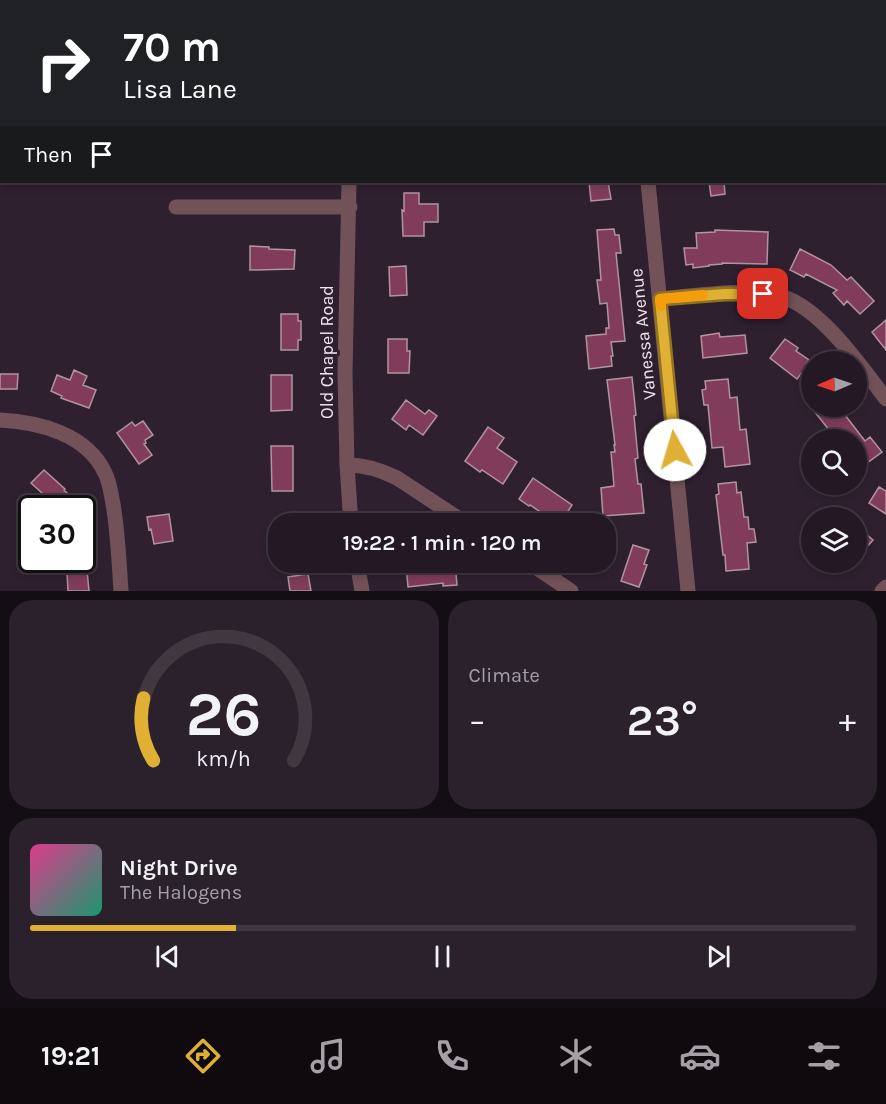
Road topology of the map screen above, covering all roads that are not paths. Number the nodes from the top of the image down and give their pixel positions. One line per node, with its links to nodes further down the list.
1 (349, 183): 4 (street, Old Chapel Road)
2 (648, 183): 5 (street, Vanessa Avenue)
3 (176, 207): 4 (street)
4 (350, 207): 8 (street, Old Chapel Road)
5 (660, 299): 6 (street); 17 (street, Vanessa Avenue)
6 (886, 399)
7 (0, 420): 14 (street)
8 (347, 465): 9 (street, Old Chapel Road); 10 (street)
9 (350, 513)
10 (450, 513)
11 (359, 573): 15 (street)
12 (544, 573): 16 (street)
13 (886, 587): 18 (street)
14 (121, 591)
15 (362, 591)
16 (571, 591)
17 (688, 591)
18 (882, 591)

